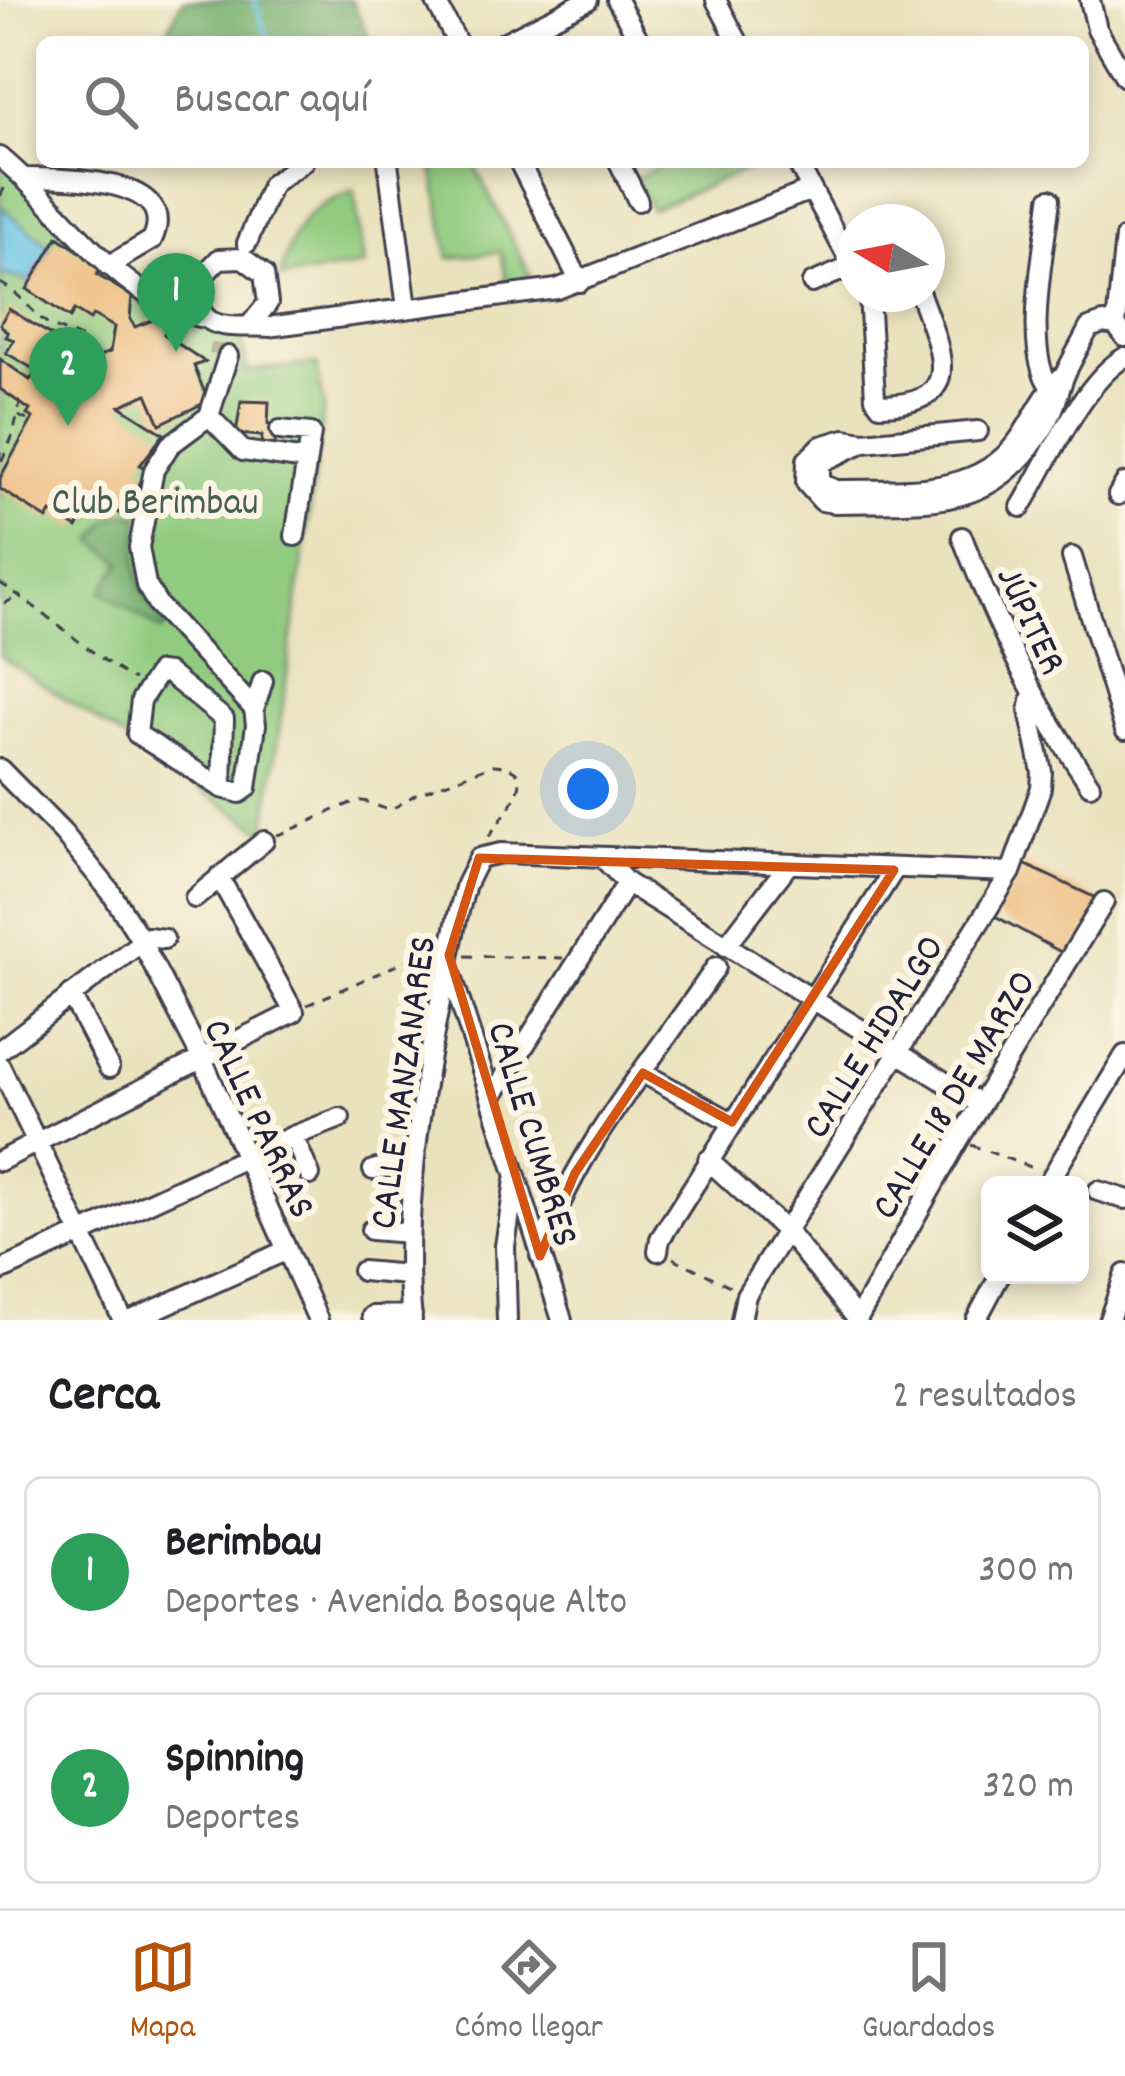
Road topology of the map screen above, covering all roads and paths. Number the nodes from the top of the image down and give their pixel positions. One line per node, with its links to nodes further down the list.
1 (436, 0): 6 (street)
2 (588, 0): 7 (street)
3 (617, 0): 8 (street)
4 (716, 0): 9 (street)
5 (1090, 0): 10 (street)
6 (454, 36)
7 (517, 36)
8 (637, 36)
9 (735, 36)
10 (1125, 77)
11 (2, 166): 17 (street); 19 (path)
12 (295, 168): 24 (street)
13 (389, 168): 31 (street)
14 (522, 168): 28 (street)
15 (622, 168): 21 (street)
16 (800, 168): 18 (street)
17 (26, 178): 26 (street); 26 (street)
18 (811, 190): 23 (street); 28 (street)
19 (0, 196)
20 (1050, 200): 38 (street)
21 (638, 201)
22 (1125, 238): 25 (street)
23 (837, 239)
24 (245, 250): 35 (street); 35 (street)
25 (1124, 265): 34 (street)
26 (108, 266): 35 (street)
27 (837, 274): 29 (street)
28 (580, 282): 31 (street)
29 (812, 283)
30 (0, 284): 36 (path)
31 (407, 308): 35 (street)
32 (872, 312): 40 (street)
33 (926, 312): 40 (street)
34 (1120, 331): 38 (street)
35 (234, 339): 42 (street)
36 (81, 353)
37 (1125, 357): 53 (street)
38 (1058, 386): 47 (street)
39 (20, 403): 41 (path)
40 (885, 403): 46 (street); 47 (street)
41 (17, 415): 43 (path); 48 (path)
42 (208, 416): 51 (street); 61 (street)
43 (31, 422)
44 (280, 430): 51 (street)
45 (978, 431): 46 (street)
46 (900, 437): 47 (street)
47 (871, 441)
48 (8, 447): 50 (path); 52 (path)
49 (0, 451): 52 (path)
50 (17, 452)
51 (306, 460): 54 (street)
52 (1, 464)
53 (1021, 507)
54 (295, 536)
55 (962, 537): 66 (street, JÚPITER)
56 (1072, 557): 68 (street)
57 (0, 583): 59 (path)
58 (171, 588): 61 (street)
59 (20, 595): 60 (path); 62 (path)
60 (4, 604)
61 (158, 605): 67 (street)
62 (78, 643): 63 (path); 65 (path)
63 (75, 650)
64 (263, 681): 67 (street)
65 (146, 687): 71 (street); 71 (street)
66 (1032, 696): 70 (street, JÚPITER); 77 (street, CALLE HIDALGO)
67 (254, 709): 71 (street)
68 (1125, 730)
69 (0, 769): 83 (street, CALLE PARRAS)
70 (1090, 785)
71 (222, 788)
72 (264, 841): 73 (path); 78 (street)
73 (479, 858): 74 (street); 85 (street, CALLE MANZANARES)
74 (603, 858): 75 (street); 79 (street)
75 (788, 865): 76 (street); 84 (street)
76 (894, 870): 77 (street); 88 (street)
77 (1011, 872): 90 (street, CALLE HIDALGO)
78 (219, 877): 80 (street); 92 (street)
79 (626, 883): 84 (street); 96 (street)
80 (195, 898)
81 (1104, 902): 97 (street, CALLE 18 DE MARZO)
82 (164, 939): 83 (street)
83 (142, 943): 87 (street); 92 (street, CALLE PARRAS)
84 (726, 946): 88 (street)
85 (448, 965): 96 (street, CALLE CUMBRES); 104 (street, CALLE MANZANARES)
86 (716, 967): 95 (street)
87 (71, 995): 89 (street); 94 (street)
88 (812, 998): 90 (street); 99 (street)
89 (0, 1050)
90 (898, 1054): 97 (street); 118 (street, CALLE HIDALGO)
91 (1125, 1055): 111 (street)
92 (203, 1061): 102 (street); 103 (street, CALLE PARRAS)
93 (0, 1066): 102 (street)
94 (109, 1069)
95 (643, 1072): 99 (street); 121 (street)
96 (492, 1097): 109 (street, CALLE CUMBRES)
97 (980, 1105): 101 (street, CALLE 18 DE MARZO)
98 (340, 1118): 100 (street)
99 (732, 1122): 106 (street)
100 (292, 1136): 103 (street); 108 (street)
101 (958, 1141): 110 (path); 135 (street, CALLE 18 DE MARZO)
102 (37, 1142): 105 (street); 116 (street)
103 (246, 1159): 116 (street); 119 (street, CALLE PARRAS)
104 (416, 1159): 107 (street); 117 (street, CALLE MANZANARES)
105 (0, 1160)
106 (708, 1160): 118 (street); 120 (street)
107 (373, 1170)
108 (310, 1175)
109 (515, 1175): 121 (street, CALLE CUMBRES); 132 (street)
110 (1040, 1176)
111 (1051, 1176)
112 (1089, 1188): 113 (path)
113 (1098, 1190): 114 (street)
114 (1125, 1199)
115 (371, 1231): 117 (street)
116 (83, 1232): 122 (street); 130 (street)
117 (410, 1233): 125 (street, CALLE MANZANARES)
118 (788, 1233): 127 (street, CALLE HIDALGO); 135 (street)
119 (287, 1250): 130 (street); 131 (street, CALLE PARRAS)
120 (658, 1250): 127 (path)
121 (540, 1256): 133 (street, CALLE CUMBRES)
122 (0, 1271)
123 (362, 1271): 125 (street)
124 (1125, 1274): 137 (street)
125 (407, 1275): 129 (street, CALLE MANZANARES)
126 (995, 1284): 136 (street)
127 (746, 1294): 134 (street)
128 (372, 1316): 129 (street)
129 (412, 1318)
130 (128, 1320)
131 (318, 1320)
132 (507, 1320)
133 (562, 1320)
134 (741, 1320)
135 (858, 1320)
136 (976, 1320)
137 (1109, 1320)

